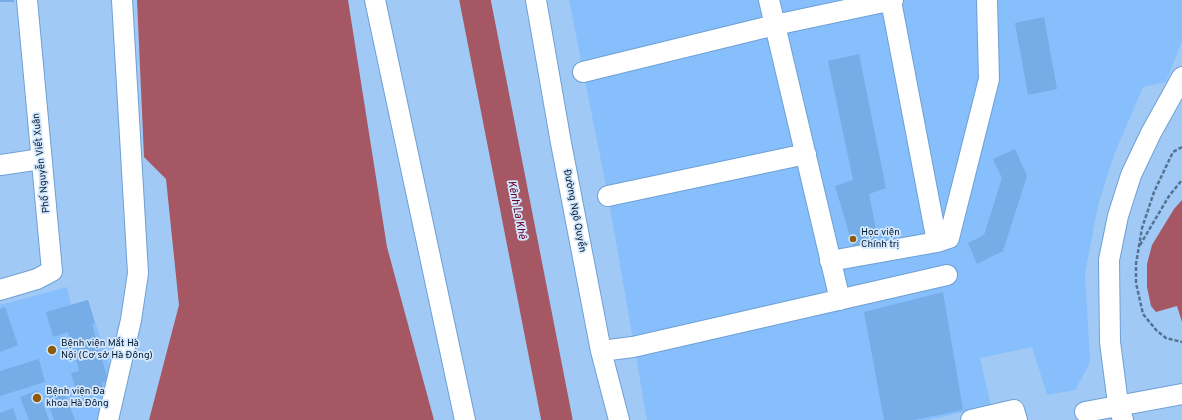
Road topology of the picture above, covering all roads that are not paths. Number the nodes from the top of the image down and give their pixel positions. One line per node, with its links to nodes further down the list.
1 (27, 0): 12 (street, Phố Nguyễn Viết Xuân)
2 (122, 0): 25 (street)
3 (375, 0): 26 (street)
4 (536, 0): 20 (street, Đường Ngô Quyền)
5 (769, 0): 8 (street)
6 (892, 0): 8 (street); 15 (street)
7 (987, 0): 15 (street)
8 (775, 25): 9 (street); 11 (street)
9 (583, 72)
10 (1182, 77): 23 (street)
11 (806, 154): 14 (street); 16 (street)
12 (41, 159): 13 (street); 18 (street, Phố Nguyễn Viết Xuân)
13 (0, 165)
14 (608, 196)
15 (938, 242): 16 (street)
16 (830, 261): 19 (street)
17 (947, 275): 19 (street)
18 (0, 290)
19 (840, 300): 20 (street)
20 (601, 352): 27 (street, Đường Ngô Quyền)
21 (1182, 394): 23 (street)
22 (1085, 412): 23 (street)
23 (1120, 412)
24 (1016, 415): 28 (street)
25 (108, 420)
26 (465, 420)
27 (619, 420)
28 (971, 420)

